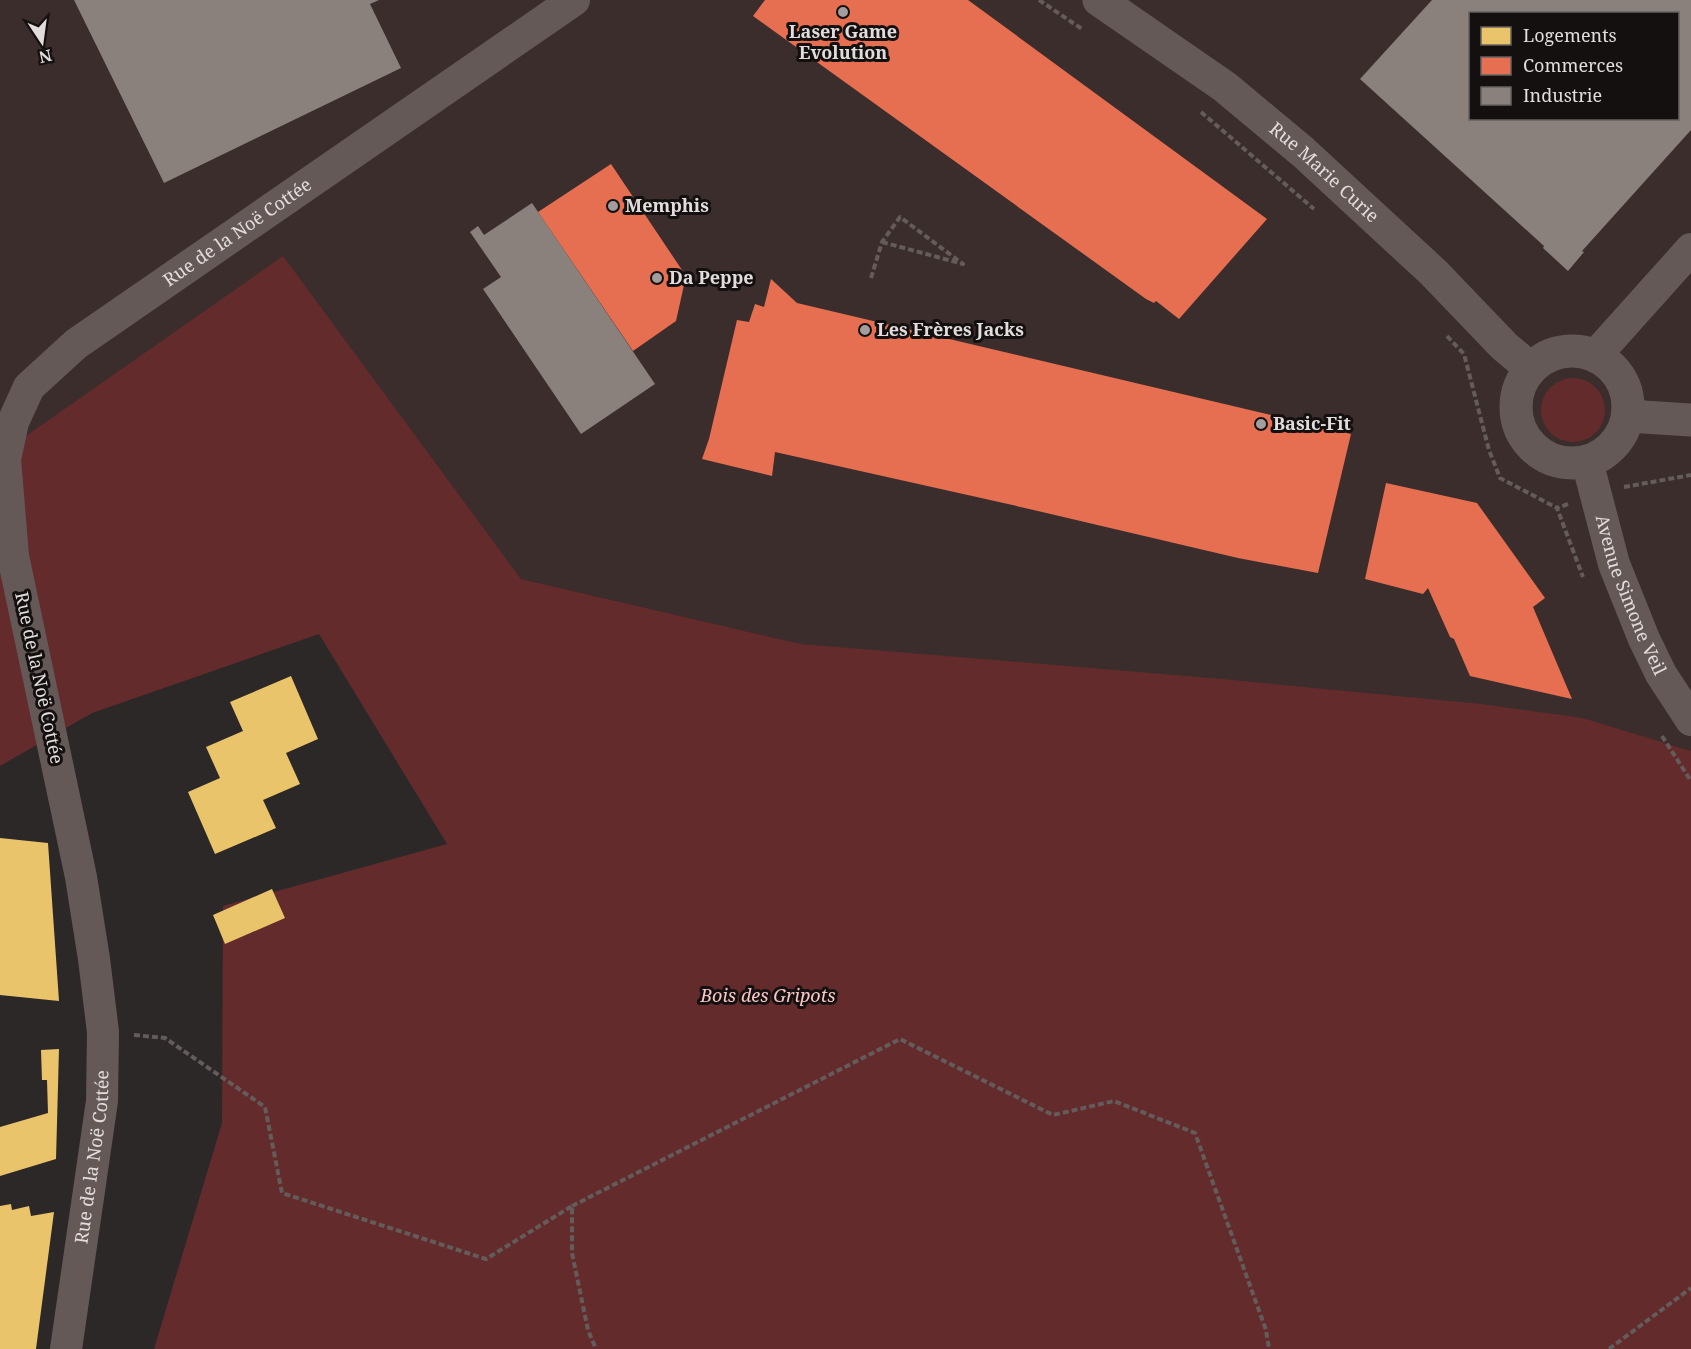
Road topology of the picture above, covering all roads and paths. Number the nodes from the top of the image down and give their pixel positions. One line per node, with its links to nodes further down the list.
1 (574, 0): 18 (street, Rue de la Noë Cottée)
2 (1039, 0): 4 (path)
3 (1099, 0): 12 (street, Rue Marie Curie)
4 (1087, 33)
5 (1193, 106): 6 (path)
6 (1318, 211)
7 (882, 242): 7 (path); 9 (path)
8 (1691, 249): 11 (street)
9 (871, 278)
10 (1440, 328): 16 (path)
11 (1596, 355): 12 (street); 13 (street)
12 (1530, 368): 15 (street)
13 (1628, 416): 14 (street); 15 (street)
14 (1691, 420)
15 (1587, 461): 17 (street, Avenue Simone Veil)
16 (1557, 508)
17 (1691, 720)
18 (104, 1032): 19 (path); 21 (street, Rue de la Noë Cottée)
19 (572, 1206): 22 (path); 23 (path)
20 (1691, 1288): 24 (path)
21 (66, 1349)
22 (596, 1349)
23 (1269, 1349)
24 (1609, 1349)

